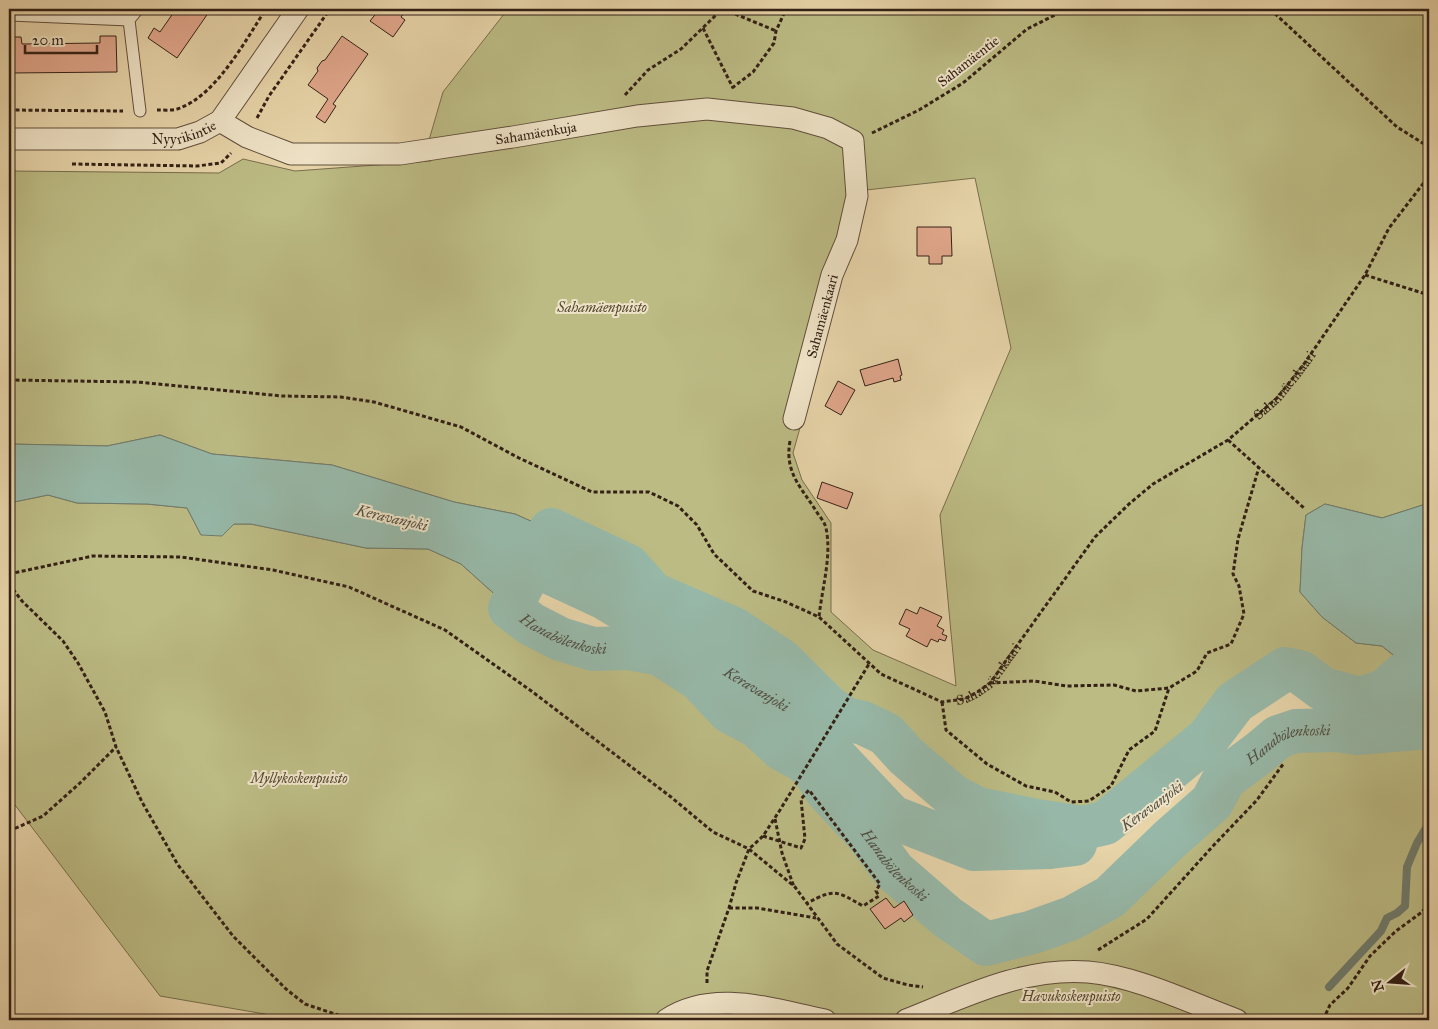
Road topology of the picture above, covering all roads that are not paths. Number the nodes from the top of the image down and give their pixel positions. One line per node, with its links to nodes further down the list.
1 (138, 9): 4 (lane)
2 (298, 9): 6 (street, Nyyrikintie)
3 (9, 15): 4 (lane)
4 (129, 20): 5 (lane)
5 (140, 111)
6 (220, 121): 7 (street, Nyyrikintie); 8 (street, Sahamäenkuja)
7 (9, 139)
8 (853, 141): 9 (street, Sahamäenkaari)
9 (794, 419)
10 (666, 1020): 11 (street)
11 (824, 1020)
12 (906, 1020): 13 (street)
13 (1236, 1020)

